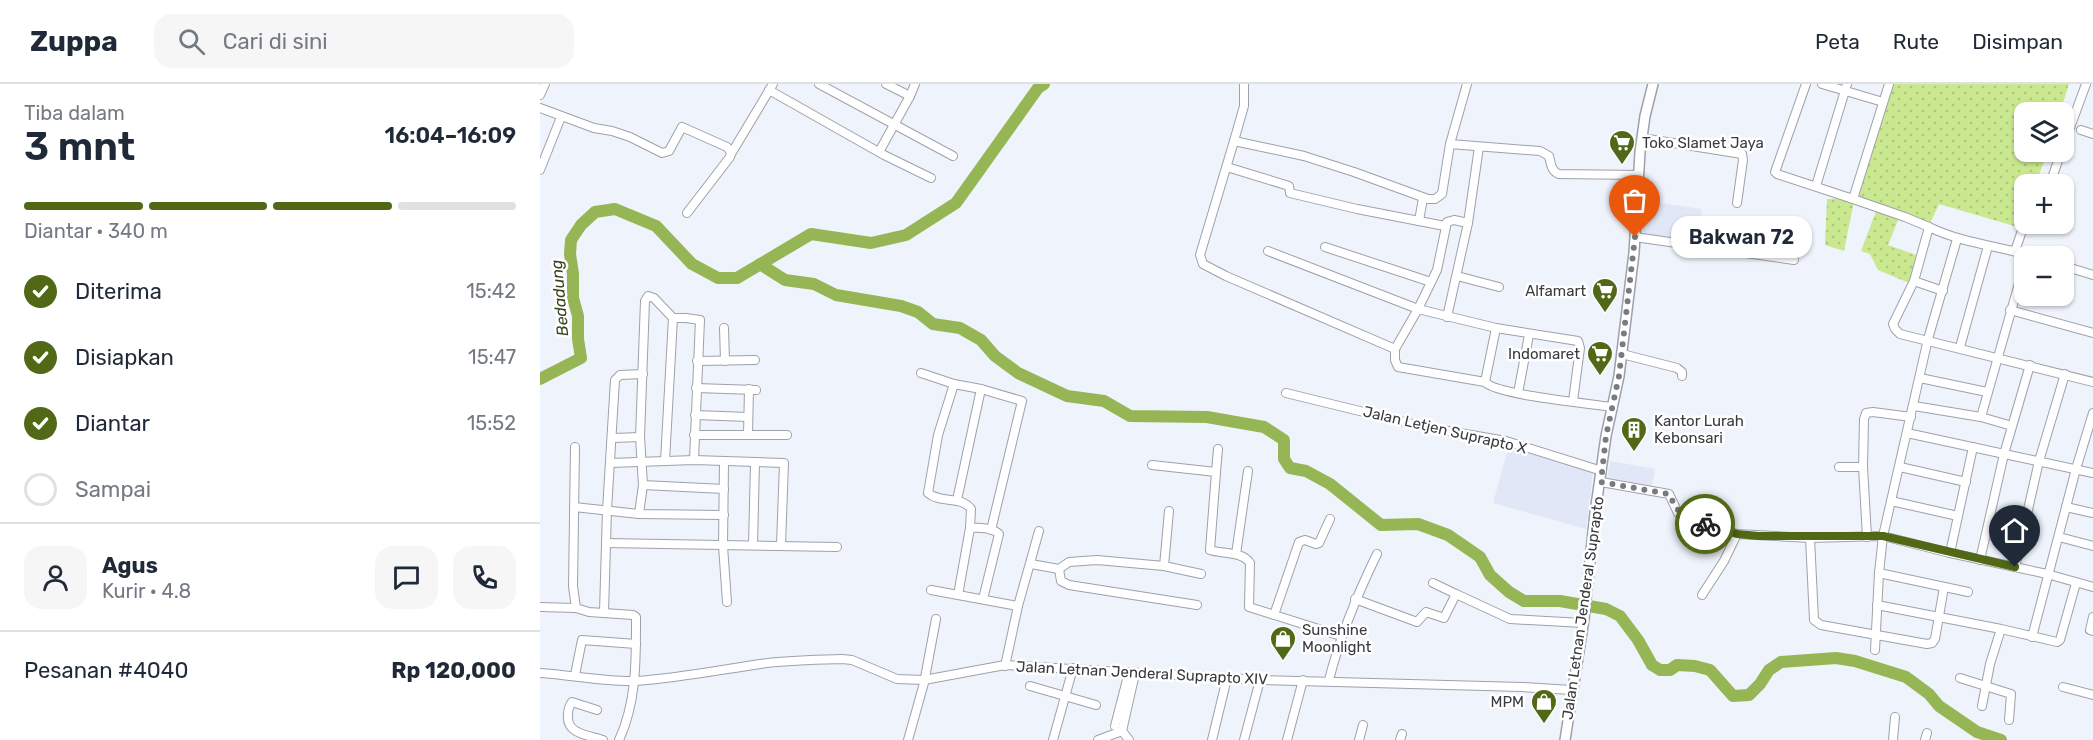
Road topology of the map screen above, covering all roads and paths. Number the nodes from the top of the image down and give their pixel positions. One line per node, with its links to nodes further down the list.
1 (545, 84): 14 (street)
2 (819, 84): 20 (street)
3 (886, 84): 15 (street)
4 (915, 84): 15 (street)
5 (1244, 84): 24 (street)
6 (1467, 84): 25 (street)
7 (1653, 84): 23 (main road, Jalan Letnan Jenderal Suprapto)
8 (1806, 84): 34 (street)
9 (1822, 84): 13 (street)
10 (1889, 84): 16 (street)
11 (2086, 84): 19 (street)
12 (771, 87): 27 (street); 28 (street)
13 (1846, 87): 16 (street); 34 (street)
14 (540, 95)
15 (910, 96): 20 (street)
16 (1883, 102): 36 (street)
17 (540, 108): 18 (street)
18 (561, 117): 28 (street); 31 (street)
19 (2074, 117)
20 (895, 124): 27 (street); 29 (street)
21 (2081, 130): 22 (street)
22 (2093, 134)
23 (1642, 138): 32 (main road, Jalan Letnan Jenderal Suprapto); 37 (street)
24 (1234, 141): 30 (street); 35 (street)
25 (1450, 144): 26 (street); 35 (street)
26 (1479, 147): 32 (street); 40 (street)
27 (879, 152): 33 (street)
28 (731, 154): 38 (street)
29 (953, 156)
30 (1227, 167): 39 (street); 68 (street)
31 (540, 170)
32 (1639, 175): 43 (main road, Jalan Letnan Jenderal Suprapto)
33 (931, 178)
34 (1816, 186): 36 (street)
35 (1422, 198): 39 (street)
36 (1853, 199): 42 (street)
37 (1737, 203)
38 (687, 213)
39 (1419, 220): 41 (street)
40 (1468, 223): 41 (street); 52 (street)
41 (1445, 226): 54 (street)
42 (1929, 227): 44 (street); 53 (street)
43 (1635, 237): 49 (street); 69 (main road, Jalan Letnan Jenderal Suprapto)
44 (1957, 239): 45 (street); 56 (street)
45 (1988, 246): 48 (street); 67 (street)
46 (1325, 247): 54 (street)
47 (1268, 250): 58 (street)
48 (2014, 251)
49 (1794, 260)
50 (2074, 269): 51 (street)
51 (2093, 275)
52 (1457, 276): 55 (street); 60 (street)
53 (1914, 281): 56 (street); 66 (street)
54 (1431, 282): 58 (street)
55 (1499, 287)
56 (1942, 291): 66 (street)
57 (2014, 298): 59 (street)
58 (1418, 309): 60 (street); 68 (street)
59 (2010, 310): 64 (street); 70 (street)
60 (1447, 317): 63 (street)
61 (673, 318): 73 (street); 76 (street); 109 (street)
62 (724, 328): 72 (street)
63 (1496, 328): 65 (street); 80 (street)
64 (2093, 333)
65 (1529, 335): 87 (street); 88 (street)
66 (1928, 339): 67 (street); 79 (street)
67 (1960, 347): 70 (street)
68 (1395, 349): 80 (street)
69 (1622, 354): 78 (street); 90 (main road, Jalan Letnan Jenderal Suprapto)
70 (1996, 356): 74 (street); 85 (street)
71 (755, 360): 72 (street)
72 (725, 361): 73 (street)
73 (697, 362): 83 (street)
74 (2030, 365): 77 (street); 96 (street)
75 (921, 373): 82 (street)
76 (643, 374): 101 (street); 102 (street)
77 (2065, 375): 81 (street); 108 (street)
78 (1682, 376)
79 (1920, 378): 85 (street); 89 (street)
80 (1485, 382): 87 (street)
81 (2093, 382)
82 (954, 384): 84 (street); 127 (street)
83 (696, 388): 92 (street); 93 (street)
84 (981, 389): 127 (street); 139 (street)
85 (1987, 392): 95 (street)
86 (1286, 393): 120 (street, Jalan Letjen Suprapto X)
87 (1518, 393): 88 (street)
88 (1573, 401): 90 (street)
89 (1914, 406): 94 (street); 95 (street)
90 (1613, 407): 120 (main road, Jalan Letnan Jenderal Suprapto)
91 (2093, 413): 118 (street)
92 (695, 415): 93 (street); 98 (street)
93 (748, 417): 99 (street)
94 (1911, 417): 97 (street); 116 (street)
95 (1981, 417): 96 (street)
96 (2012, 426): 106 (street)
97 (1907, 433): 104 (street); 117 (street)
98 (694, 435): 99 (street); 107 (street)
99 (748, 435): 100 (street)
100 (787, 435)
101 (640, 437): 102 (street); 111 (street)
102 (613, 438): 112 (street)
103 (576, 447): 129 (street)
104 (1973, 447): 106 (street); 124 (street)
105 (1218, 449): 121 (street)
106 (2004, 454): 108 (street); 155 (street)
107 (694, 460): 109 (street); 110 (street)
108 (2038, 460): 118 (street); 158 (street)
109 (665, 461): 111 (street)
110 (724, 461): 113 (street); 126 (street)
111 (640, 462): 112 (street); 125 (street)
112 (610, 463): 131 (street)
113 (754, 463): 147 (street); 148 (street)
114 (1152, 465): 121 (street)
115 (1839, 467): 116 (street)
116 (1863, 467): 143 (street)
117 (1900, 467): 124 (street); 128 (street)
118 (2076, 469): 122 (street); 130 (street)
119 (1248, 471): 154 (street)
120 (1602, 471): 123 (main road, Jalan Letnan Jenderal Suprapto)
121 (1216, 472): 154 (street)
122 (2093, 473)
123 (1601, 482): 141 (street); 185 (main road, Jalan Letnan Jenderal Suprapto)
124 (1966, 482): 136 (street)
125 (643, 485): 126 (street); 134 (street)
126 (724, 489): 135 (street)
127 (957, 500): 138 (street)
128 (1891, 501): 136 (street); 142 (street)
129 (574, 507): 131 (street); 179 (street)
130 (2066, 507): 133 (street); 144 (street)
131 (607, 510): 134 (street); 146 (street)
132 (1169, 511): 157 (street)
133 (2093, 513)
134 (639, 514): 135 (street)
135 (724, 515): 149 (street)
136 (1958, 516): 152 (street)
137 (1329, 519): 181 (street)
138 (970, 528): 139 (street); 170 (street)
139 (991, 530): 172 (street)
140 (1039, 531): 156 (street)
141 (1737, 534): 145 (street); 171 (street)
142 (1883, 536): 143 (street); 152 (street); 160 (street)
143 (1866, 537): 145 (street)
144 (2059, 537): 150 (street); 162 (street)
145 (1810, 538): 188 (street)
146 (606, 543): 149 (street); 180 (street)
147 (753, 544): 148 (street); 149 (street)
148 (781, 545): 151 (street)
149 (723, 546): 174 (street)
150 (2093, 546)
151 (837, 547)
152 (1950, 553): 155 (street)
153 (1377, 554): 173 (street)
154 (1236, 555): 181 (street)
155 (1980, 560): 158 (street)
156 (1031, 564): 159 (street); 177 (street)
157 (1164, 566): 159 (street); 161 (street)
158 (2015, 567): 162 (street)
159 (1059, 569): 175 (street)
160 (1879, 573): 165 (street); 176 (street)
161 (1201, 574)
162 (2047, 574): 164 (street); 190 (street)
163 (1433, 583): 169 (street)
164 (2076, 583): 166 (street); 190 (street)
165 (1944, 587): 168 (street); 182 (street)
166 (2093, 587)
167 (931, 590): 170 (street)
168 (1968, 592)
169 (1456, 594): 173 (street); 185 (street)
170 (958, 595): 172 (street)
171 (1702, 595)
172 (983, 599): 177 (street)
173 (1355, 599): 189 (street)
174 (727, 602)
175 (1197, 605)
176 (1877, 605): 182 (street); 188 (street)
177 (1018, 606): 193 (street)
178 (540, 607): 179 (street)
179 (576, 608): 180 (street)
180 (604, 612): 191 (street)
181 (1274, 615): 189 (street)
182 (1938, 617): 186 (street); 188 (street)
183 (2093, 617): 187 (street)
184 (936, 619): 200 (street)
185 (1583, 621): 208 (main road, Jalan Letnan Jenderal Suprapto)
186 (2001, 629): 190 (street); 206 (street)
187 (2093, 632)
188 (1875, 634): 192 (street)
189 (1341, 636): 203 (street)
190 (2032, 637)
191 (636, 644): 196 (street); 204 (street)
192 (1875, 650)
193 (1005, 666): 194 (street, Jalan Letnan Jenderal Suprapto XIV); 200 (street, Jalan Letnan Jenderal Suprapto XIV)
194 (1073, 668): 197 (street, Jalan Letnan Jenderal Suprapto XIV); 210 (street)
195 (540, 673): 196 (street, Jalan Letnan Jenderal Suprapto XIV)
196 (575, 675): 204 (street, Jalan Letnan Jenderal Suprapto XIV)
197 (1132, 675): 198 (street, Jalan Letnan Jenderal Suprapto XIV); 217 (street)
198 (1227, 678): 201 (street, Jalan Letnan Jenderal Suprapto XIV); 224 (street)
199 (1960, 678): 206 (street)
200 (924, 680): 204 (street, Jalan Letnan Jenderal Suprapto XIV); 220 (street)
201 (1260, 680): 202 (street, Jalan Letnan Jenderal Suprapto XIV); 225 (street)
202 (1303, 680): 203 (street, Jalan Letnan Jenderal Suprapto XIV); 226 (street)
203 (1329, 680): 208 (street, Jalan Letnan Jenderal Suprapto XIV)
204 (635, 681): 219 (street)
205 (1030, 686): 210 (street)
206 (1986, 687): 212 (street); 215 (street)
207 (2063, 687): 209 (street)
208 (1572, 690): 228 (main road, Jalan Letnan Jenderal Suprapto)
209 (2093, 695)
210 (1065, 696): 211 (street); 221 (street)
211 (1096, 705)
212 (1983, 706)
213 (597, 710): 218 (street)
214 (1895, 717): 229 (street)
215 (2009, 720)
216 (1363, 725): 227 (street)
217 (1119, 729): 222 (street); 223 (street)
218 (603, 740)
219 (619, 740)
220 (908, 740)
221 (1053, 740)
222 (1098, 740)
223 (1129, 740)
224 (1212, 740)
225 (1244, 740)
226 (1287, 740)
227 (1359, 740)
228 (1568, 740)
229 (1893, 740)

